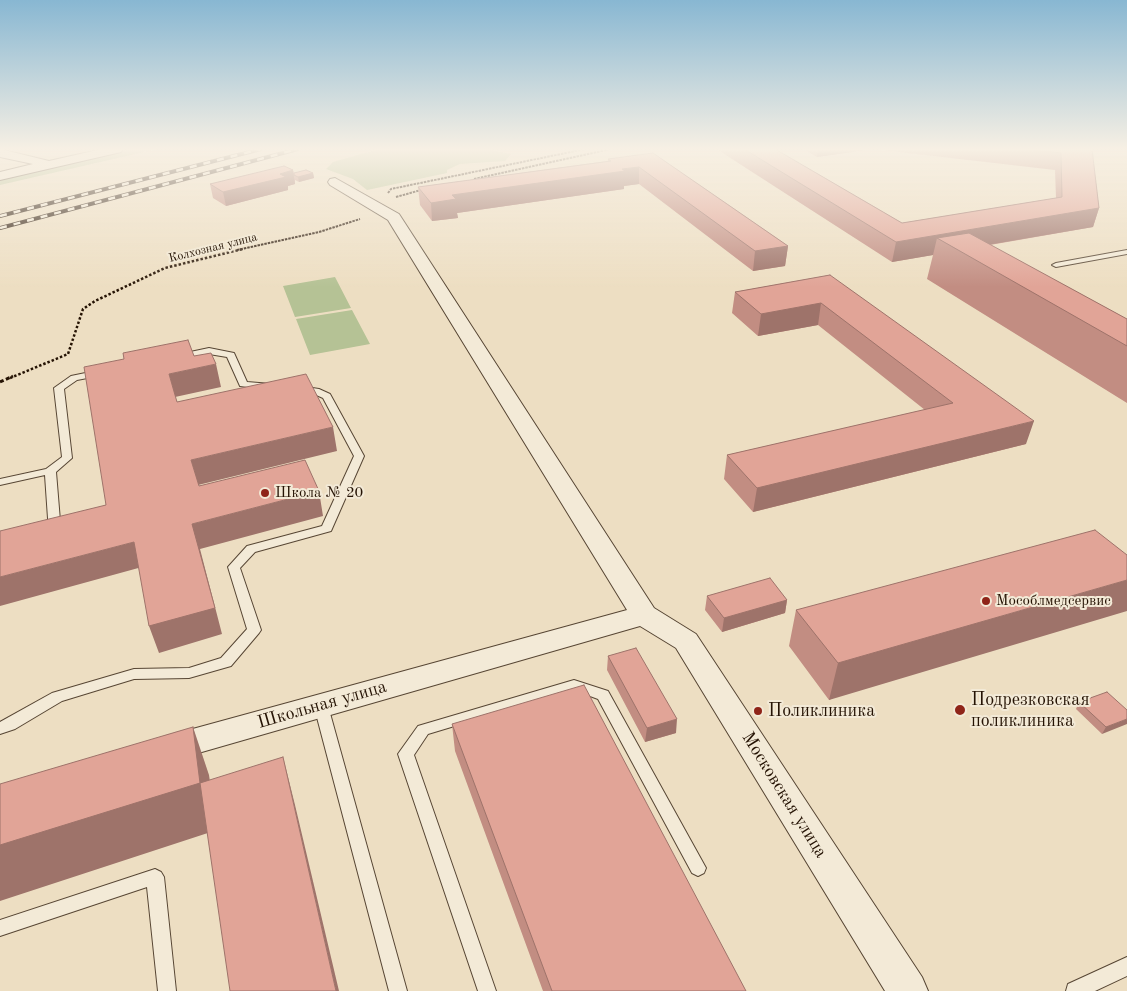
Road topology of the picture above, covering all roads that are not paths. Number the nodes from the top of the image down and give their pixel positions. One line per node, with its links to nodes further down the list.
1 (361, 195): 9 (street)
2 (1127, 252): 3 (lane)
3 (1056, 265)
4 (170, 359): 11 (lane)
5 (113, 370): 6 (lane)
6 (50, 470): 7 (lane); 8 (lane)
7 (0, 482)
8 (56, 538)
9 (644, 615): 10 (street, Школьная улица); 19 (street, Московская улица)
10 (321, 706): 12 (street, Школьная улица); 17 (lane)
11 (0, 728)
12 (142, 756)
13 (698, 868): 18 (lane)
14 (0, 928): 16 (lane)
15 (1127, 966): 20 (lane)
16 (167, 991)
17 (398, 991)
18 (487, 991)
19 (908, 991)
20 (1075, 991)

